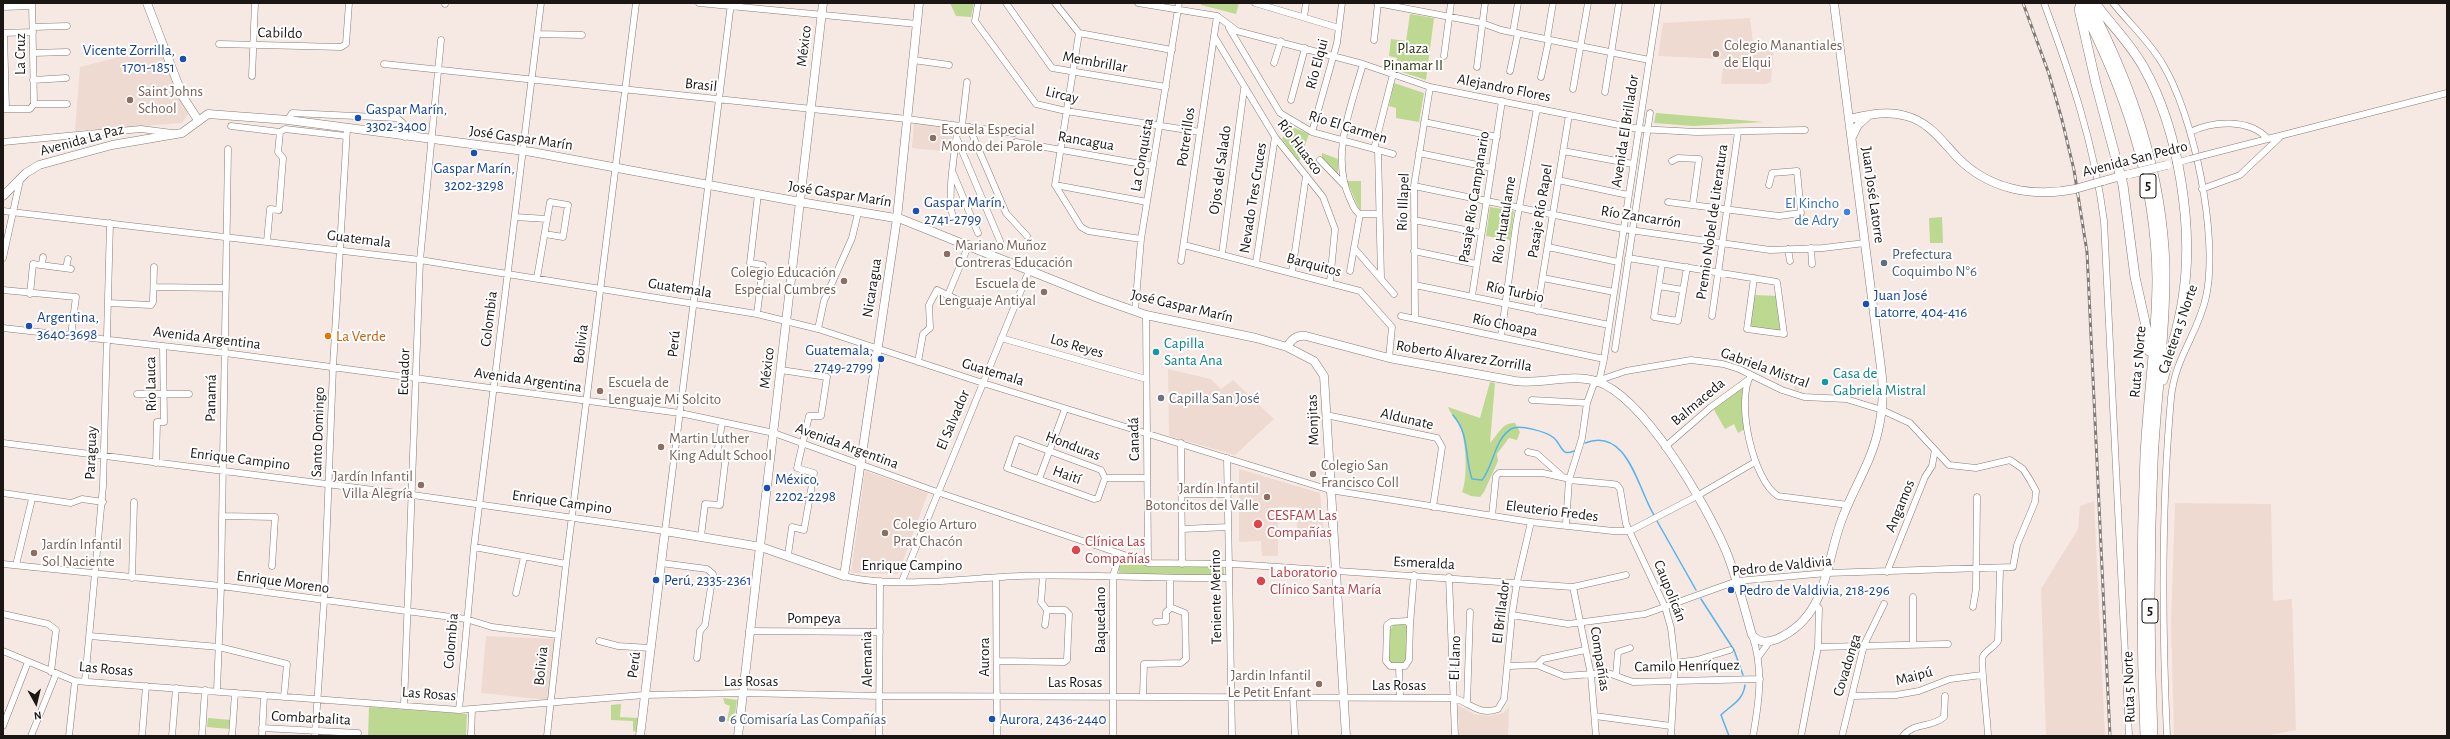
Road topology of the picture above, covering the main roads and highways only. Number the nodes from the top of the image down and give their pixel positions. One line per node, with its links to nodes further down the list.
1 (147, 3): 11 (main road)
2 (823, 3): 16 (main road, México)
3 (919, 3): 17 (main road, Nicaragua)
4 (1834, 3): 8 (main road, Juan José Latorre)
5 (2079, 3): 14 (highway); 20 (highway, Ruta 5 Norte / 5)
6 (2089, 3): 21 (highway, Ruta 5 Norte / 5)
7 (2095, 3): 13 (highway)
8 (1846, 99): 9 (main road); 10 (main road, Juan José Latorre)
9 (1869, 115): 10 (main road, Avenida San Pedro); 12 (main road); 14 (main road, Avenida San Pedro, bridge)
10 (1849, 119): 12 (main road, Juan José Latorre)
11 (198, 120): 15 (main road, Avenida La Paz); 16 (main road, José Gaspar Marín)
12 (1851, 138): 24 (main road, Juan José Latorre)
13 (2172, 164): 14 (main road, Avenida San Pedro, bridge); 21 (highway)
14 (2126, 175): 20 (highway)
15 (3, 196)
16 (800, 202): 17 (main road, José Gaspar Marín); 23 (main road, México)
17 (897, 218): 18 (main road, José Gaspar Marín); 25 (main road, Nicaragua)
18 (1256, 338): 19 (main road, Monjitas)
19 (1287, 347): 26 (main road, Roberto Álvarez Zorrilla); 29 (main road, Monjitas)
20 (2150, 382): 30 (highway, Ruta 5 Norte / 5)
21 (2157, 407): 31 (highway, Ruta 5 Norte / 5)
22 (665, 531): 23 (main road, Enrique Campino); 27 (main road, Perú)
23 (761, 547): 25 (main road, Enrique Campino); 28 (main road, México)
24 (1827, 573): 26 (main road, Camilo Henríquez)
25 (844, 576)
26 (1769, 642)
27 (640, 736)
28 (738, 736)
29 (1346, 736)
30 (2145, 736)
31 (2154, 736)

